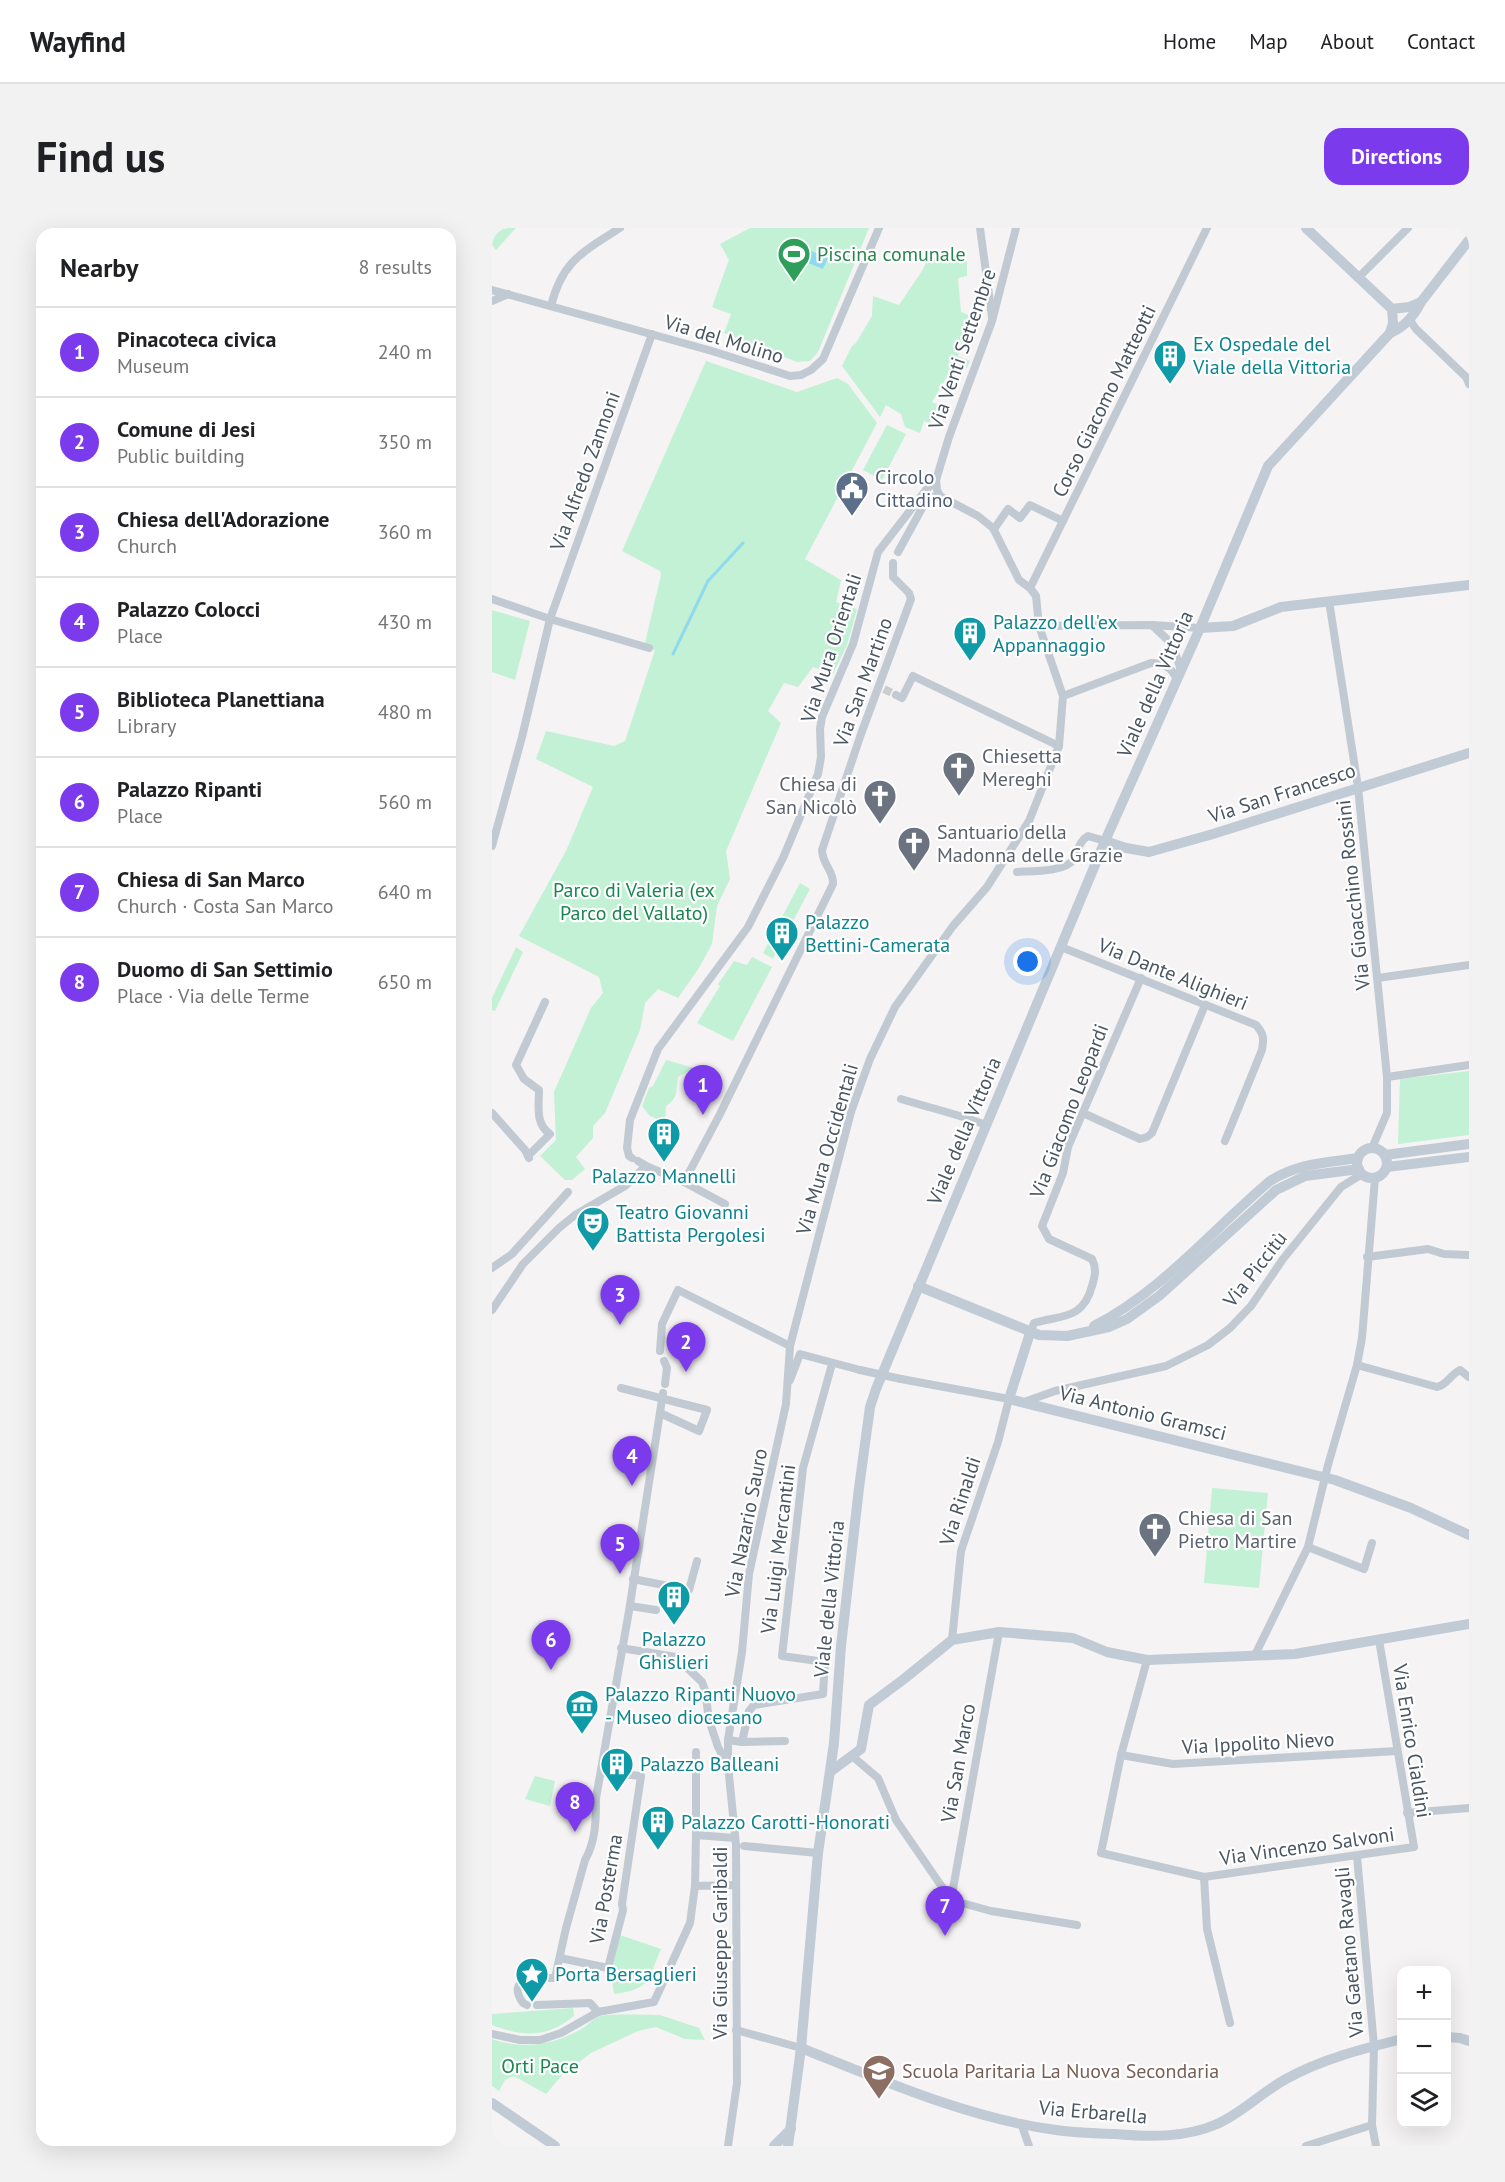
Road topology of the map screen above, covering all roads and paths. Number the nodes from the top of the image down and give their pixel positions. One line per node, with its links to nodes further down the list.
1 (620, 228): 14 (street)
2 (879, 228): 19 (street, Via del Molino)
3 (980, 228): 17 (street)
4 (1016, 228): 17 (street, Via Venti Settembre)
5 (1207, 228): 23 (street, Corso Giacomo Matteotti)
6 (1305, 228): 9 (street)
7 (1408, 228): 9 (street)
8 (1469, 240): 13 (street, Viale della Vittoria)
9 (1359, 277): 15 (street)
10 (492, 290): 11 (street, Via del Molino)
11 (509, 293): 12 (street); 14 (street, Via del Molino)
12 (492, 301)
13 (1421, 302): 15 (street); 16 (street, Viale della Vittoria)
14 (551, 306): 19 (street, Via del Molino)
15 (1392, 309): 18 (street)
16 (1409, 319): 18 (street, Viale della Vittoria); 20 (street)
17 (992, 321): 21 (street, Via Venti Settembre)
18 (1390, 333): 34 (street, Viale della Vittoria)
19 (652, 334): 31 (street, Via Alfredo Zannoni)
20 (1469, 384)
21 (936, 480): 22 (street); 63 (street, Via Mura Orientali)
22 (940, 496): 24 (street); 25 (street)
23 (1063, 522): 24 (street); 28 (street, Corso Giacomo Matteotti)
24 (994, 530): 28 (street)
25 (898, 552)
26 (893, 563): 67 (street, Via San Martino)
27 (1469, 585): 30 (street)
28 (1030, 588): 33 (street, Via Mura Occidentali)
29 (492, 599): 31 (street)
30 (1329, 601): 34 (street); 41 (street, Via Gioacchino Rossini)
31 (550, 620): 35 (street); 42 (street, Via Alfredo Zannoni)
32 (1152, 625): 33 (street); 34 (street); 36 (street)
33 (1039, 626): 38 (street, Via Mura Occidentali)
34 (1200, 628): 36 (street, Viale della Vittoria)
35 (649, 648)
36 (1179, 675): 38 (street); 43 (street, Viale della Vittoria)
37 (896, 695): 39 (street)
38 (1063, 696): 39 (street, Via Mura Occidentali)
39 (1059, 746): 76 (street, Via Mura Occidentali)
40 (1469, 753): 41 (street, Via San Francesco)
41 (1358, 787): 43 (street, Via San Francesco); 49 (street, Via Gioacchino Rossini)
42 (495, 828): 44 (street, Via Alfredo Zannoni)
43 (1105, 841): 45 (street); 46 (street, Viale della Vittoria)
44 (492, 846)
45 (1017, 872)
46 (1061, 947): 48 (street, Via Dante Alighieri); 57 (street, Viale della Vittoria)
47 (1469, 965): 49 (street)
48 (1141, 978): 51 (street, Via Dante Alighieri); 56 (street, Via Giacomo Leopardi)
49 (1378, 978): 53 (street, Via Gioacchino Rossini)
50 (545, 1002): 55 (street)
51 (1205, 1005): 56 (street); 58 (street, Via Dante Alighieri)
52 (1469, 1065): 53 (street)
53 (1387, 1077): 60 (street, Via Gioacchino Rossini)
54 (901, 1098): 57 (street)
55 (492, 1113)
56 (1083, 1113): 75 (street, Via Giacomo Leopardi)
57 (986, 1125): 73 (street, Viale della Vittoria)
58 (1225, 1141)
59 (1469, 1144): 61 (street)
60 (1372, 1148): 61 (street); 64 (street)
61 (1385, 1155): 65 (street)
62 (1469, 1156): 65 (street)
63 (646, 1166): 67 (street); 74 (street)
64 (1360, 1167): 66 (street); 75 (street); 86 (street, Via Piccitù)
65 (1387, 1167): 66 (street)
66 (1375, 1178): 71 (street)
67 (684, 1182): 69 (street)
68 (568, 1192): 72 (street)
69 (725, 1204)
70 (1469, 1255): 71 (street)
71 (1367, 1257): 81 (street)
72 (492, 1268)
73 (918, 1286): 75 (street); 115 (street, Viale della Vittoria)
74 (492, 1310)
75 (1032, 1328): 88 (street, Via Rinaldi)
76 (790, 1346): 77 (street); 84 (street, Via Nazario Sauro)
77 (660, 1351)
78 (800, 1354): 80 (street, Via Antonio Gramsci); 84 (street, Via Nazario Sauro)
79 (664, 1361): 83 (street)
80 (832, 1364): 88 (street, Via Antonio Gramsci, bridge); 109 (street, Via Luigi Mercantini)
81 (1357, 1365): 82 (street); 92 (street)
82 (1469, 1377)
83 (665, 1384)
84 (788, 1384): 107 (street, Via Nazario Sauro)
85 (621, 1388): 87 (street)
86 (1055, 1391): 89 (street, Via Piccitù); 90 (street)
87 (663, 1396): 91 (street); 91 (street)
88 (1009, 1399): 89 (street, Via Antonio Gramsci); 102 (street, Via Rinaldi)
89 (1023, 1402): 90 (street, Via Antonio Gramsci)
90 (1053, 1409): 92 (street, Via Antonio Gramsci)
91 (659, 1416): 97 (street)
92 (1325, 1478): 93 (street, Via Antonio Gramsci); 95 (street)
93 (1469, 1535)
94 (1372, 1543): 95 (street)
95 (1308, 1547): 105 (street)
96 (697, 1561): 97 (street)
97 (633, 1579): 98 (street)
98 (630, 1606): 99 (street); 104 (street)
99 (656, 1610)
100 (1469, 1624): 103 (street)
101 (999, 1632): 102 (street); 106 (street); 128 (street, Via San Marco)
102 (952, 1640): 113 (street)
103 (1379, 1640): 105 (street); 110 (street, Via Enrico Cialdini)
104 (622, 1645): 114 (street); 116 (street)
105 (1255, 1655): 106 (street)
106 (1147, 1660): 112 (street)
107 (728, 1740): 109 (street); 114 (street, Via Giuseppe Garibaldi)
108 (785, 1741): 109 (street)
109 (742, 1742)
110 (1397, 1751): 112 (street, Via Ippolito Nievo); 118 (street, Via Enrico Cialdini)
111 (696, 1752): 119 (street)
112 (1121, 1755): 125 (street, Via Vincenzo Salvoni)
113 (852, 1756): 115 (street); 128 (street)
114 (728, 1765): 120 (street, Via Giuseppe Garibaldi)
115 (830, 1772): 123 (street, Viale della Vittoria)
116 (601, 1773): 130 (street); 130 (street, Via Posterma)
117 (1469, 1809): 118 (street)
118 (1407, 1813): 122 (street, Via Enrico Cialdini)
119 (696, 1835): 120 (street); 127 (street)
120 (735, 1838): 126 (street, Via Giuseppe Garibaldi)
121 (744, 1846): 123 (street)
122 (1414, 1847): 124 (street, Via Vincenzo Salvoni)
123 (818, 1853): 141 (street, Viale della Vittoria)
124 (1357, 1856): 125 (street, Via Vincenzo Salvoni); 140 (street, Via Gaetano Ravagli)
125 (1204, 1877): 134 (street, Via Vincenzo Salvoni)
126 (736, 1885): 127 (street); 135 (street, Via Giuseppe Garibaldi)
127 (695, 1886): 133 (street)
128 (951, 1900): 129 (street)
129 (1077, 1925)
130 (560, 1958): 131 (street)
131 (527, 2005)
132 (537, 2005): 133 (street)
133 (598, 2012): 136 (street)
134 (1230, 2024)
135 (736, 2030): 141 (street); 148 (street, Via Giuseppe Garibaldi)
136 (492, 2034)
137 (1451, 2037): 139 (street)
138 (1397, 2040): 140 (street, Via Erbarella)
139 (1469, 2041)
140 (1374, 2046): 144 (street, Via Gaetano Ravagli); 146 (street, Via Erbarella)
141 (801, 2048): 143 (street, Via Erbarella); 145 (street, Viale della Vittoria)
142 (492, 2103): 147 (street)
143 (1021, 2123): 146 (street, Via Erbarella); 151 (street)
144 (1372, 2125): 152 (street); 153 (street, Via Gaetano Ravagli)
145 (792, 2129): 149 (street); 150 (street, Viale della Vittoria)
146 (1140, 2141)
147 (555, 2146)
148 (728, 2146)
149 (774, 2146)
150 (788, 2146)
151 (1029, 2146)
152 (1306, 2146)
153 (1376, 2146)

